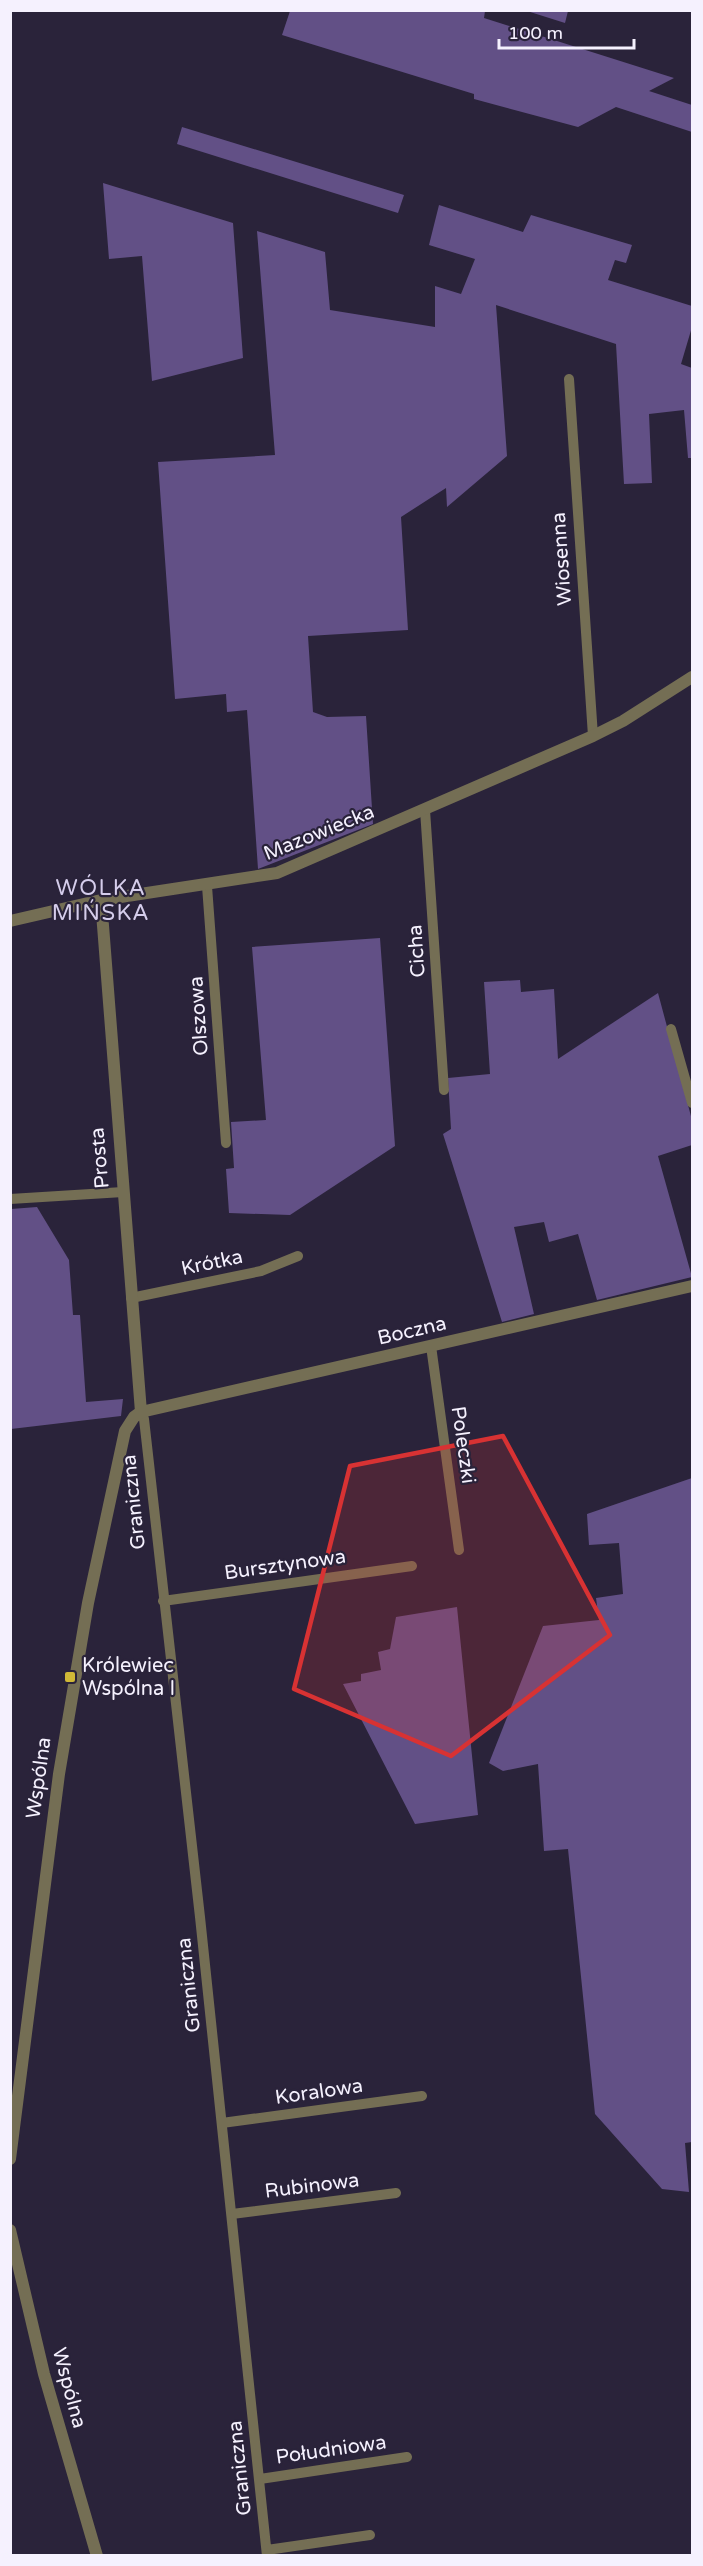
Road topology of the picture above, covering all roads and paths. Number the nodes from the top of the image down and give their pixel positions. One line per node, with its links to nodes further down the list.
1 (569, 379): 3 (street, Wiosenna)
2 (693, 677): 3 (street, Mazowiecka)
3 (593, 736): 4 (street, Mazowiecka)
4 (425, 810): 5 (street, Mazowiecka); 9 (street, Cicha)
5 (207, 886): 6 (street, Mazowiecka); 11 (street, Olszowa)
6 (101, 900): 7 (street, Mazowiecka); 12 (street, Prosta)
7 (10, 921)
8 (671, 1029): 10 (street)
9 (444, 1090)
10 (693, 1103)
11 (226, 1143)
12 (123, 1192): 13 (street); 16 (street, Prosta)
13 (10, 1199)
14 (298, 1256): 16 (street, Krótka)
15 (693, 1286): 17 (street, Boczna)
16 (131, 1298): 18 (street, Prosta)
17 (431, 1346): 18 (street, Boczna); 19 (street, Poleczki)
18 (141, 1412): 21 (street, Graniczna); 24 (street, Wspólna)
19 (459, 1550)
20 (412, 1566): 21 (street, Bursztynowa)
21 (164, 1601): 23 (street, Graniczna)
22 (422, 2096): 23 (street, Koralowa)
23 (222, 2124): 26 (street, Graniczna)
24 (10, 2159)
25 (396, 2193): 26 (street, Rubinowa)
26 (232, 2214): 29 (street, Graniczna)
27 (10, 2229): 32 (street, Wspólna)
28 (407, 2457): 29 (street, Południowa)
29 (260, 2479): 31 (street, Graniczna)
30 (370, 2535): 31 (street)
31 (267, 2553)
32 (97, 2556)

